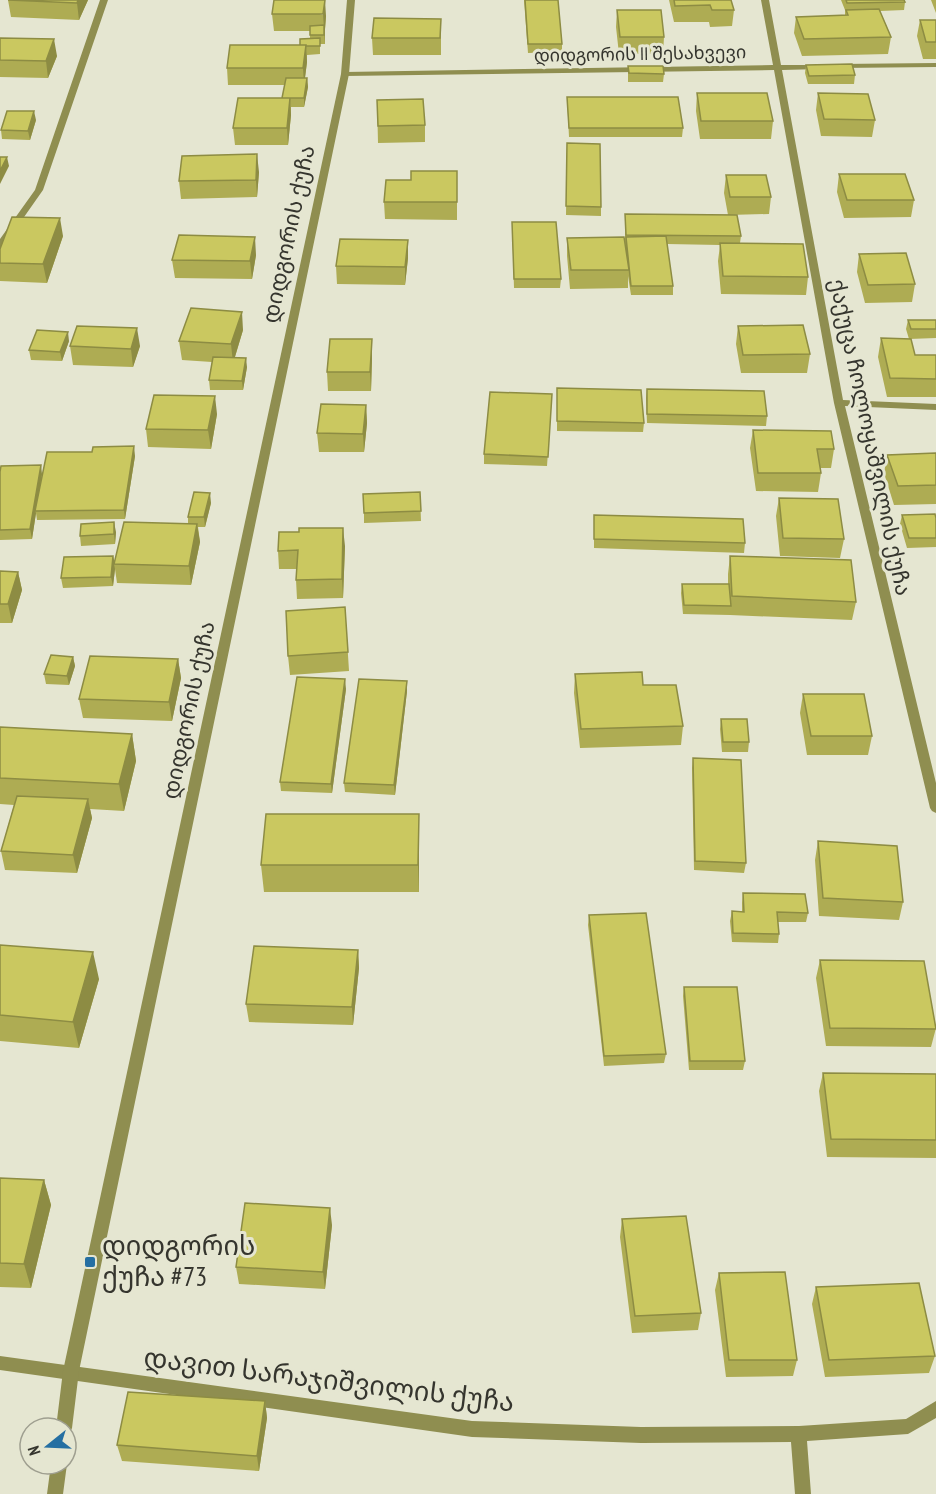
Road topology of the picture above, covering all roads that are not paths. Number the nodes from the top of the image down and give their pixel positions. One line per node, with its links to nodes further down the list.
1 (104, 0): 7 (street)
2 (351, 0): 6 (street, დიდგორის ქუჩა)
3 (765, 0): 5 (street, ქაქუცა ჩოლოყაშვილის ქუჩა)
4 (936, 65): 5 (street, დიდგორის II შესახვევი)
5 (778, 67): 6 (street, დიდგორის II შესახვევი); 8 (street, ქაქუცა ჩოლოყაშვილის ქუჩა)
6 (345, 74): 12 (street, დიდგორის ქუჩა)
7 (0, 246)
8 (838, 403): 9 (street); 10 (street, ქაქუცა ჩოლოყაშვილის ქუჩა)
9 (936, 407)
10 (936, 808)
11 (0, 1363): 12 (street, დავით სარაჯიშვილის ქუჩა)
12 (71, 1371): 14 (street, დიდგორის ქუჩა); 15 (street, დავით სარაჯიშვილის ქუჩა)
13 (936, 1409): 15 (street, დავით სარაჯიშვილის ქუჩა)
14 (65, 1416)
15 (799, 1434): 18 (street)
16 (57, 1476): 17 (street)
17 (55, 1494)
18 (803, 1494)

